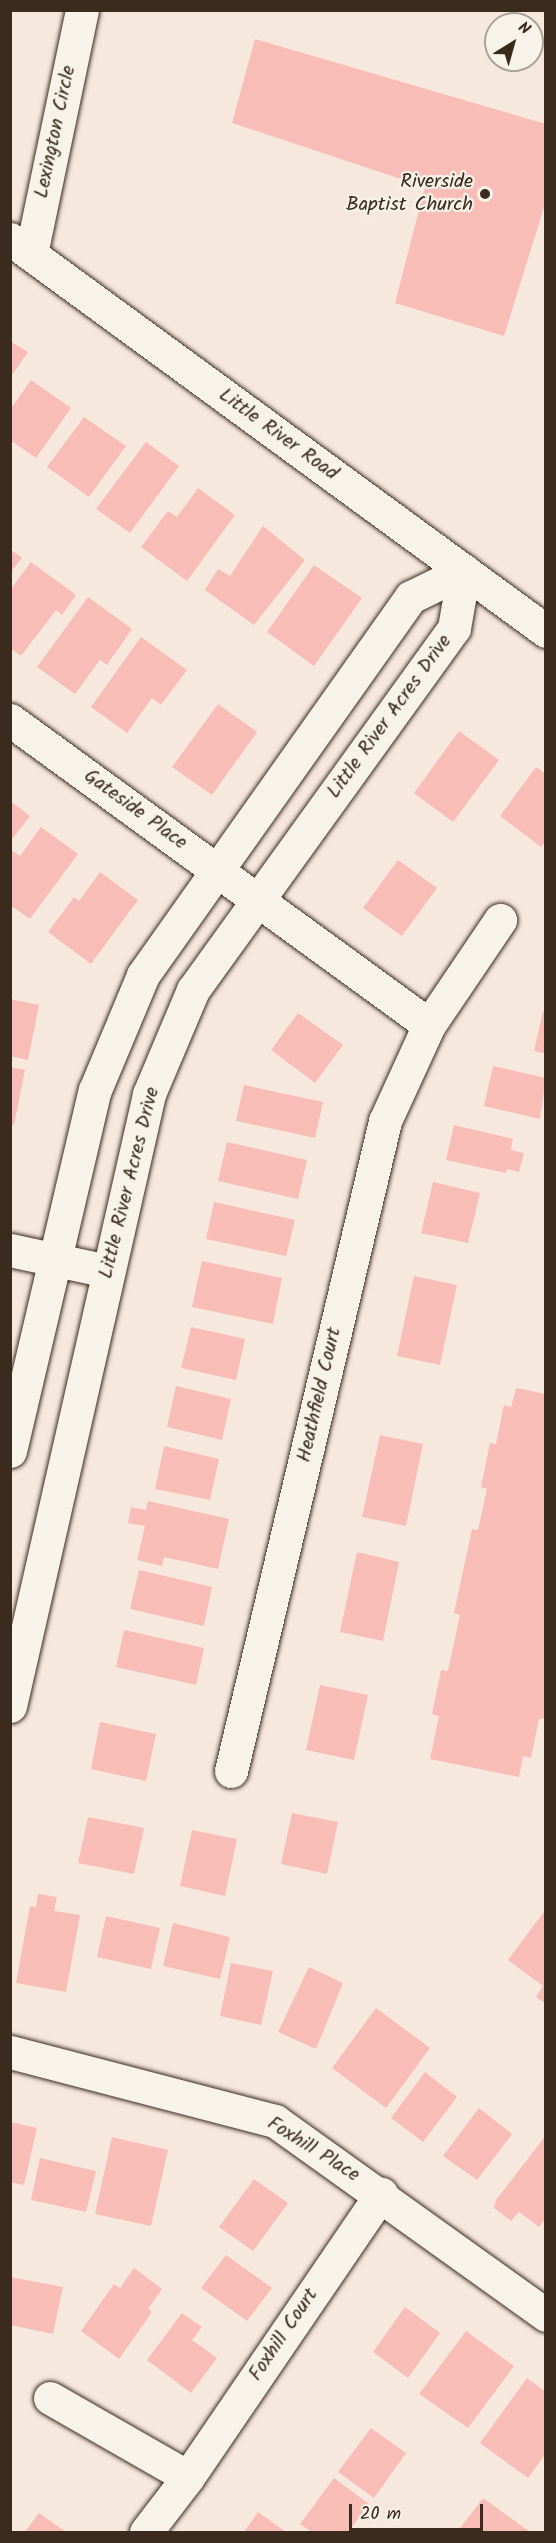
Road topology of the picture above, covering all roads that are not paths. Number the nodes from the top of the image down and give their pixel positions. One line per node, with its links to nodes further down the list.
1 (82, 10): 2 (street, Lexington Circle)
2 (20, 246): 3 (street, Little River Road)
3 (464, 571): 4 (street, Little River Road); 6 (street); 7 (street, Little River Acres Drive)
4 (546, 631)
5 (10, 720): 6 (street, Gateside Place)
6 (216, 870): 7 (street, Gateside Place); 11 (street)
7 (259, 900): 9 (street); 12 (street, Little River Acres Drive)
8 (500, 920): 9 (street, Heathfield Court)
9 (429, 1025): 16 (street, Heathfield Court)
10 (10, 1250): 11 (street)
11 (54, 1261): 12 (street); 13 (street)
12 (107, 1271): 14 (street, Little River Acres Drive)
13 (10, 1451)
14 (19, 1631): 15 (street, Little River Acres Drive)
15 (10, 1706)
16 (231, 1771)
17 (10, 2052): 18 (street, Foxhill Place)
18 (381, 2194): 19 (street, Foxhill Place); 21 (street, Foxhill Court)
19 (546, 2315)
20 (50, 2398): 21 (street)
21 (188, 2477): 22 (street, Foxhill Court)
22 (146, 2532)

